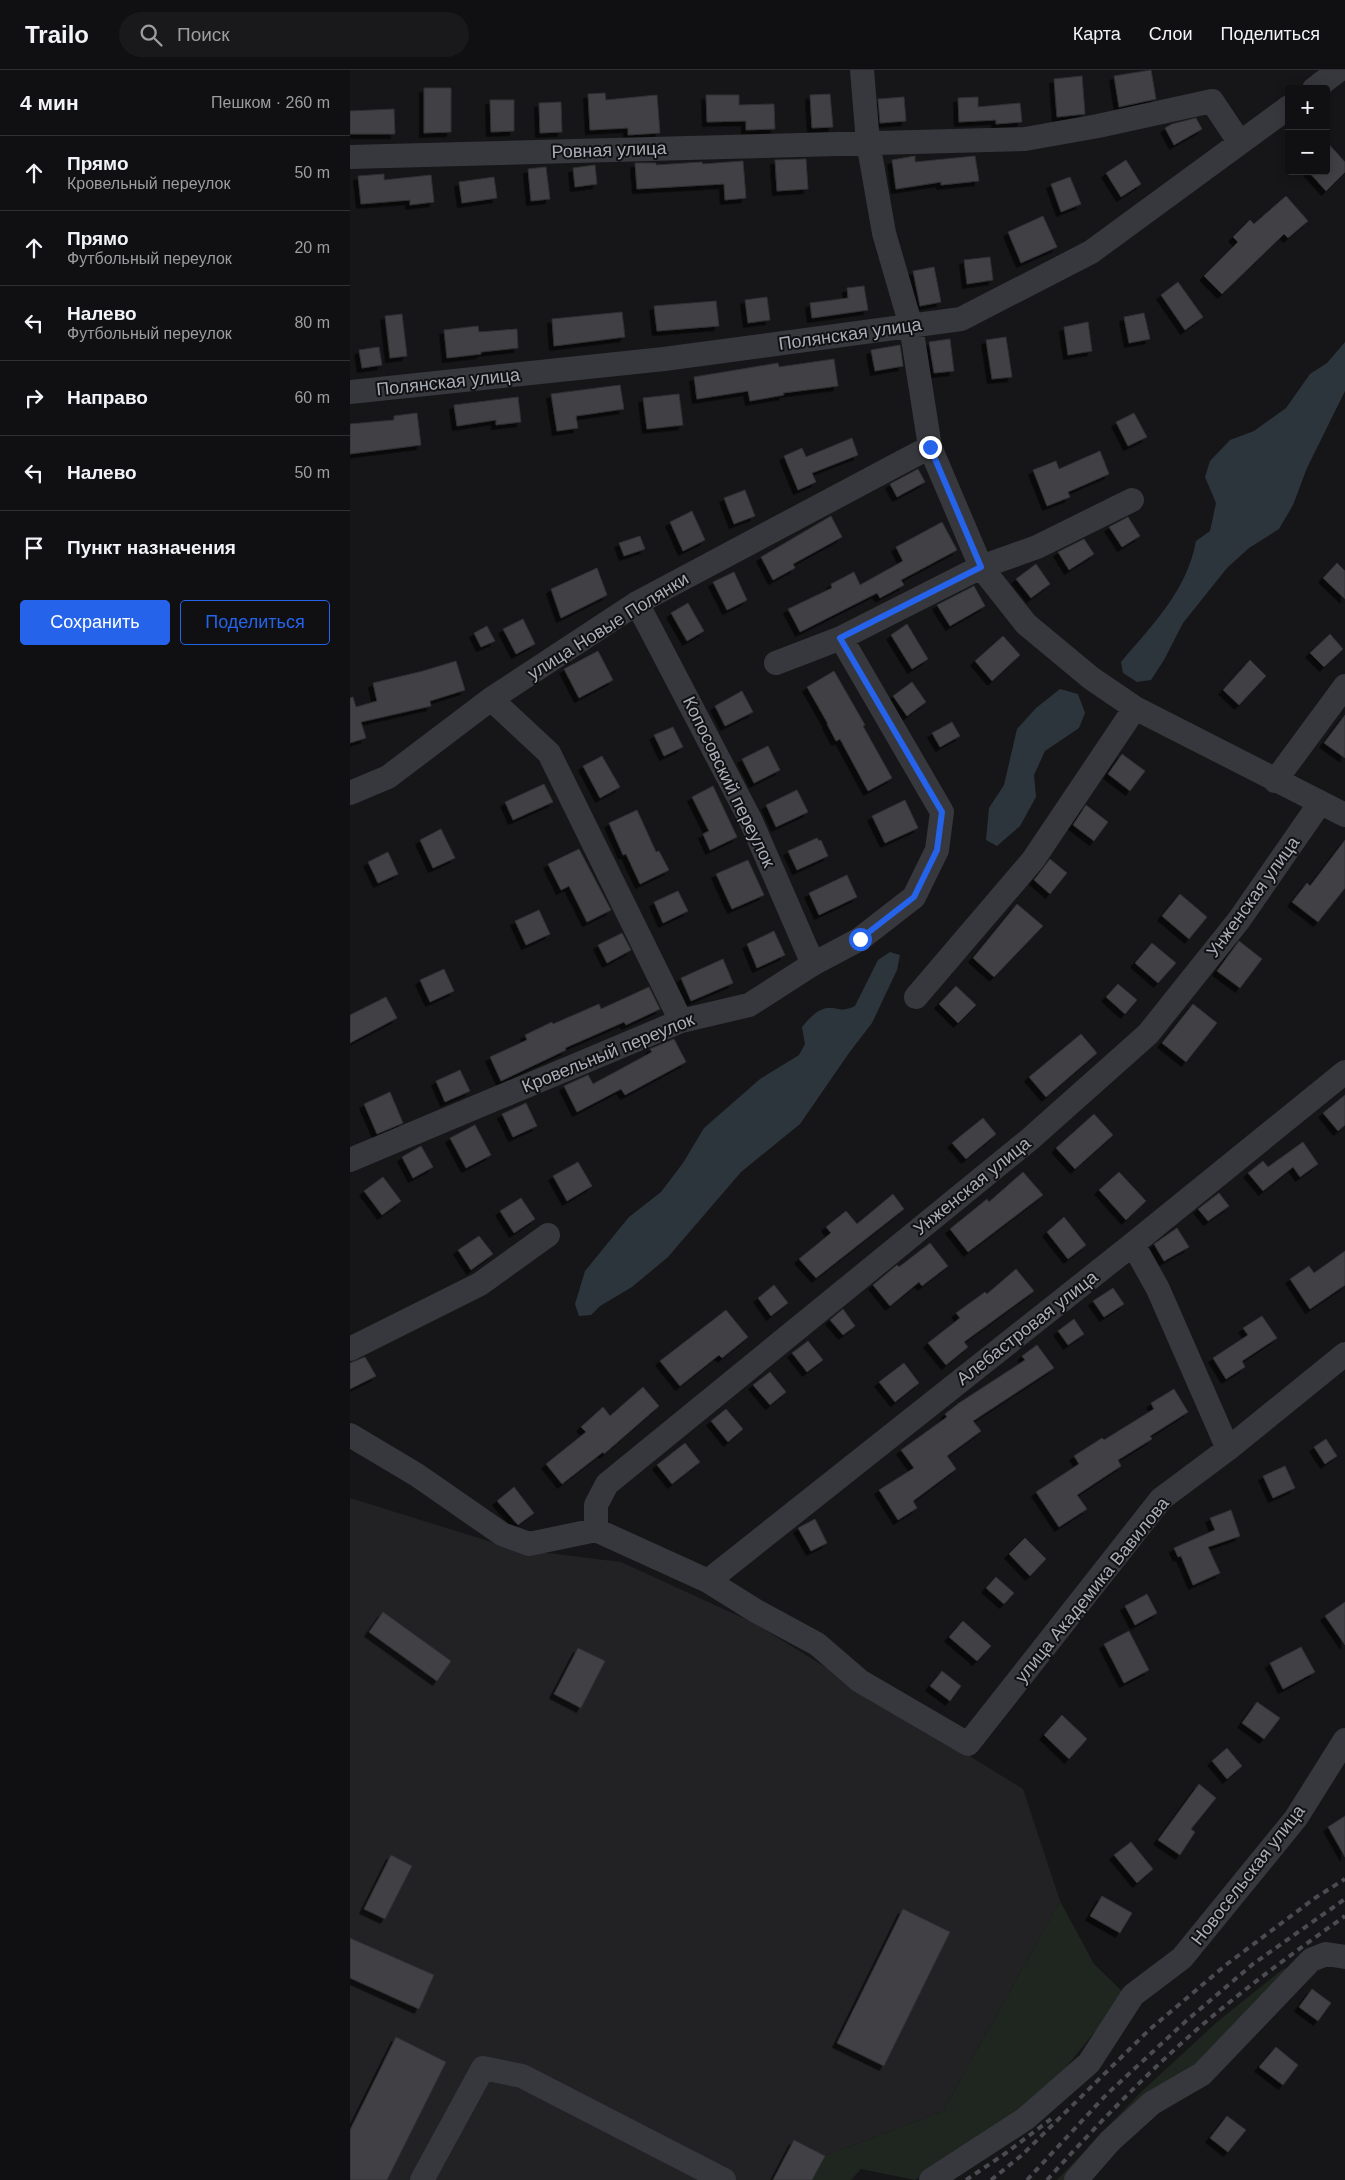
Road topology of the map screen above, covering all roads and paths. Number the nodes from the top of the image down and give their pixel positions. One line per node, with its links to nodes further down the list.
1 (862, 70): 5 (street)
2 (1339, 70): 3 (street)
3 (1319, 85)
4 (1285, 110): 6 (street, Полянская улица)
5 (868, 142): 6 (street, Ровная улица); 7 (street, Ровная улица); 8 (street)
6 (1240, 143): 8 (street, Полянская улица)
7 (350, 157)
8 (911, 326): 9 (street, Полянская улица); 10 (street)
9 (350, 392)
10 (930, 447): 12 (street); 13 (street, улица Новые Полянки)
11 (1132, 500): 12 (street)
12 (981, 567): 14 (street); 18 (street)
13 (638, 603): 17 (street, улица Новые Полянки); 23 (street, Копосовский переулок)
14 (840, 638): 15 (street); 23 (street, Кровельный переулок)
15 (776, 663)
16 (1345, 686): 19 (street)
17 (491, 699): 20 (street, улица Новые Полянки); 25 (street)
18 (1135, 708): 19 (street); 24 (street)
19 (1275, 781): 21 (street)
20 (350, 792)
21 (1320, 804): 22 (street); 34 (street, Унженская улица)
22 (1345, 815)
23 (813, 964): 25 (street, Кровельный переулок)
24 (916, 997)
25 (681, 1021): 27 (street, Кровельный переулок)
26 (1345, 1072): 29 (street, Алебастровая улица)
27 (350, 1160)
28 (548, 1235): 30 (street)
29 (1133, 1244): 33 (street); 35 (street, Алебастровая улица)
30 (350, 1350)
31 (1345, 1354): 33 (street, улица Академика Вавилова)
32 (350, 1434): 34 (street)
33 (1228, 1449): 35 (street, улица Академика Вавилова)
34 (596, 1530): 35 (street)
35 (708, 1581)
36 (1345, 1740): 40 (street, Новосельская улица)
37 (1345, 1957): 41 (street)
38 (422, 2180): 39 (street)
39 (724, 2180)
40 (931, 2180)
41 (1076, 2180)

